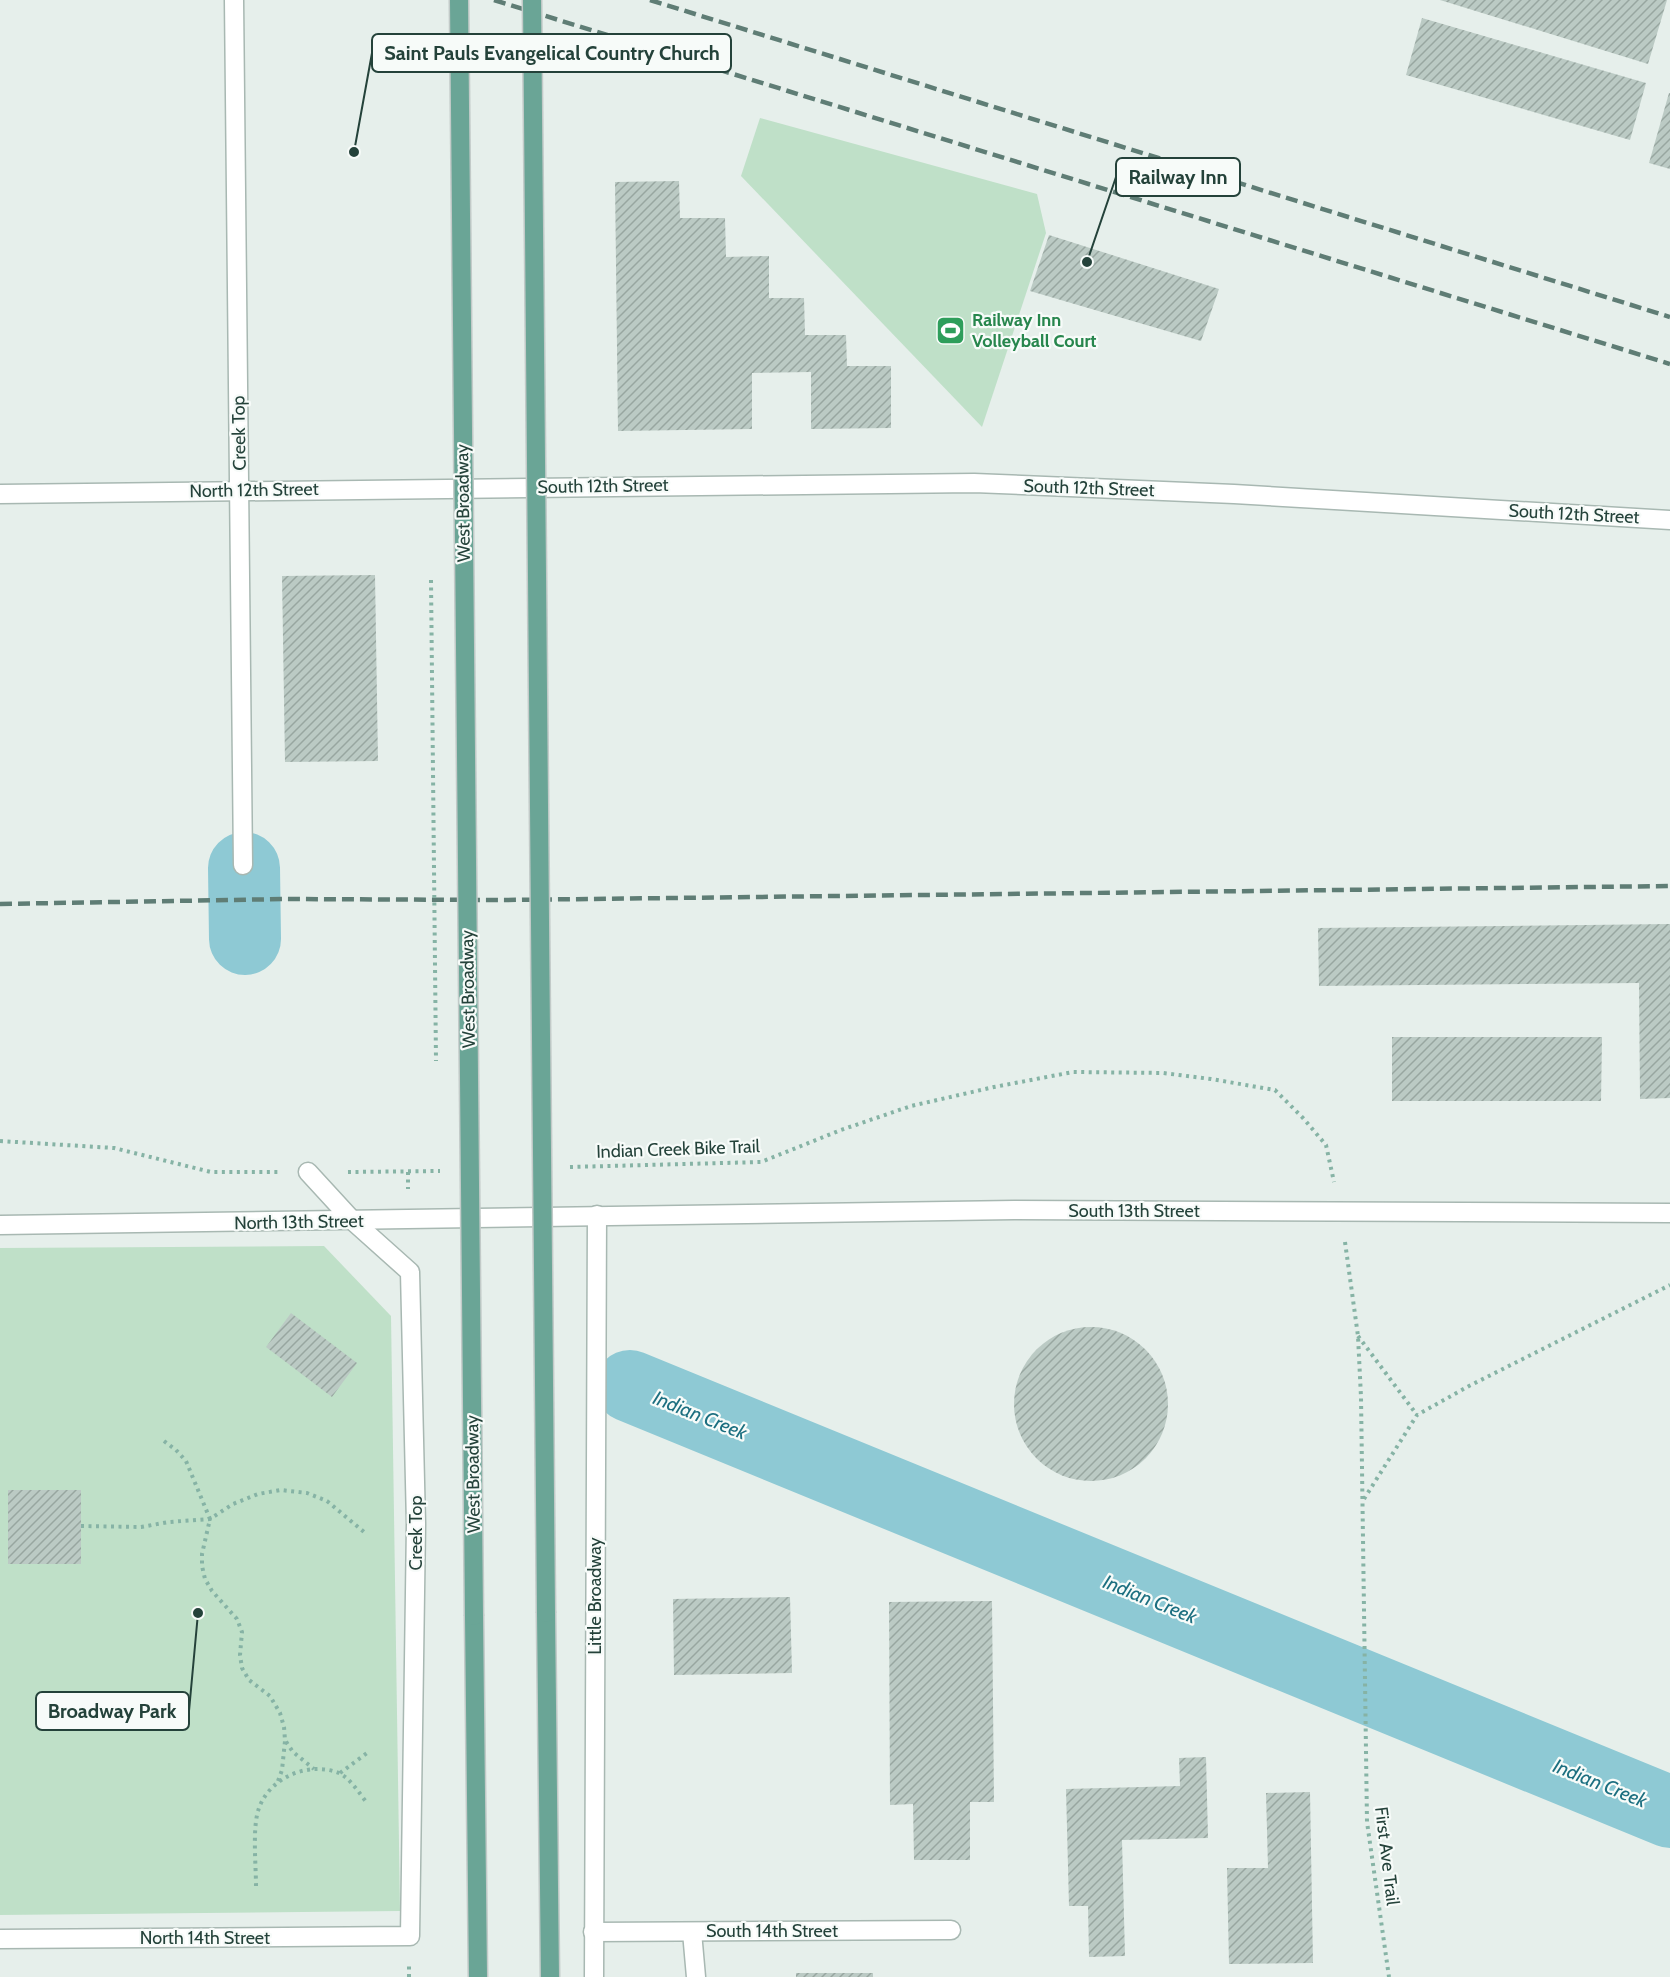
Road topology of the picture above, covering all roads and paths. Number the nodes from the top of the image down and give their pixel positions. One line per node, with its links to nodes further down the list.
1 (234, 0): 5 (street, Creek Top)
2 (459, 0): 38 (main road, West Broadway, bridge)
3 (532, 0): 39 (main road, bridge)
4 (507, 488): 5 (street, North 12th Street); 7 (street, South 12th Street)
5 (239, 490): 6 (street, North 12th Street); 8 (street, Creek Top)
6 (0, 494)
7 (1670, 520)
8 (243, 865)
9 (0, 1141): 12 (path)
10 (568, 1167): 13 (path, Indian Creek Bike Trail)
11 (442, 1171): 12 (path)
12 (308, 1172): 16 (street, Creek Top)
13 (1340, 1211): 14 (street, South 13th Street); 15 (street, South 13th Street); 19 (path, Indian Creek Bike Trail)
14 (1670, 1213)
15 (597, 1215): 16 (street, North 13th Street); 34 (street, Little Broadway)
16 (353, 1221): 17 (street, North 13th Street); 36 (street, Creek Top)
17 (0, 1225)
18 (1670, 1285): 20 (path)
19 (1358, 1336): 20 (path); 22 (path, Indian Creek Bike Trail)
20 (1417, 1415): 22 (path)
21 (164, 1441): 23 (path)
22 (1363, 1500): 42 (path, First Ave Trail)
23 (210, 1519): 24 (path); 25 (path); 26 (path)
24 (81, 1526)
25 (364, 1532)
26 (285, 1740): 28 (path); 30 (path)
27 (367, 1753): 29 (path)
28 (314, 1769): 29 (path); 30 (path)
29 (340, 1773): 31 (path)
30 (278, 1782): 32 (path)
31 (367, 1803)
32 (256, 1886)
33 (951, 1930): 35 (street, South 14th Street)
34 (593, 1932): 35 (street, South 14th Street); 40 (street, Little Broadway)
35 (692, 1932): 41 (street)
36 (410, 1936): 37 (street, North 14th Street)
37 (0, 1939)
38 (478, 1977)
39 (550, 1977)
40 (594, 1977)
41 (696, 1977)
42 (1389, 1977)

